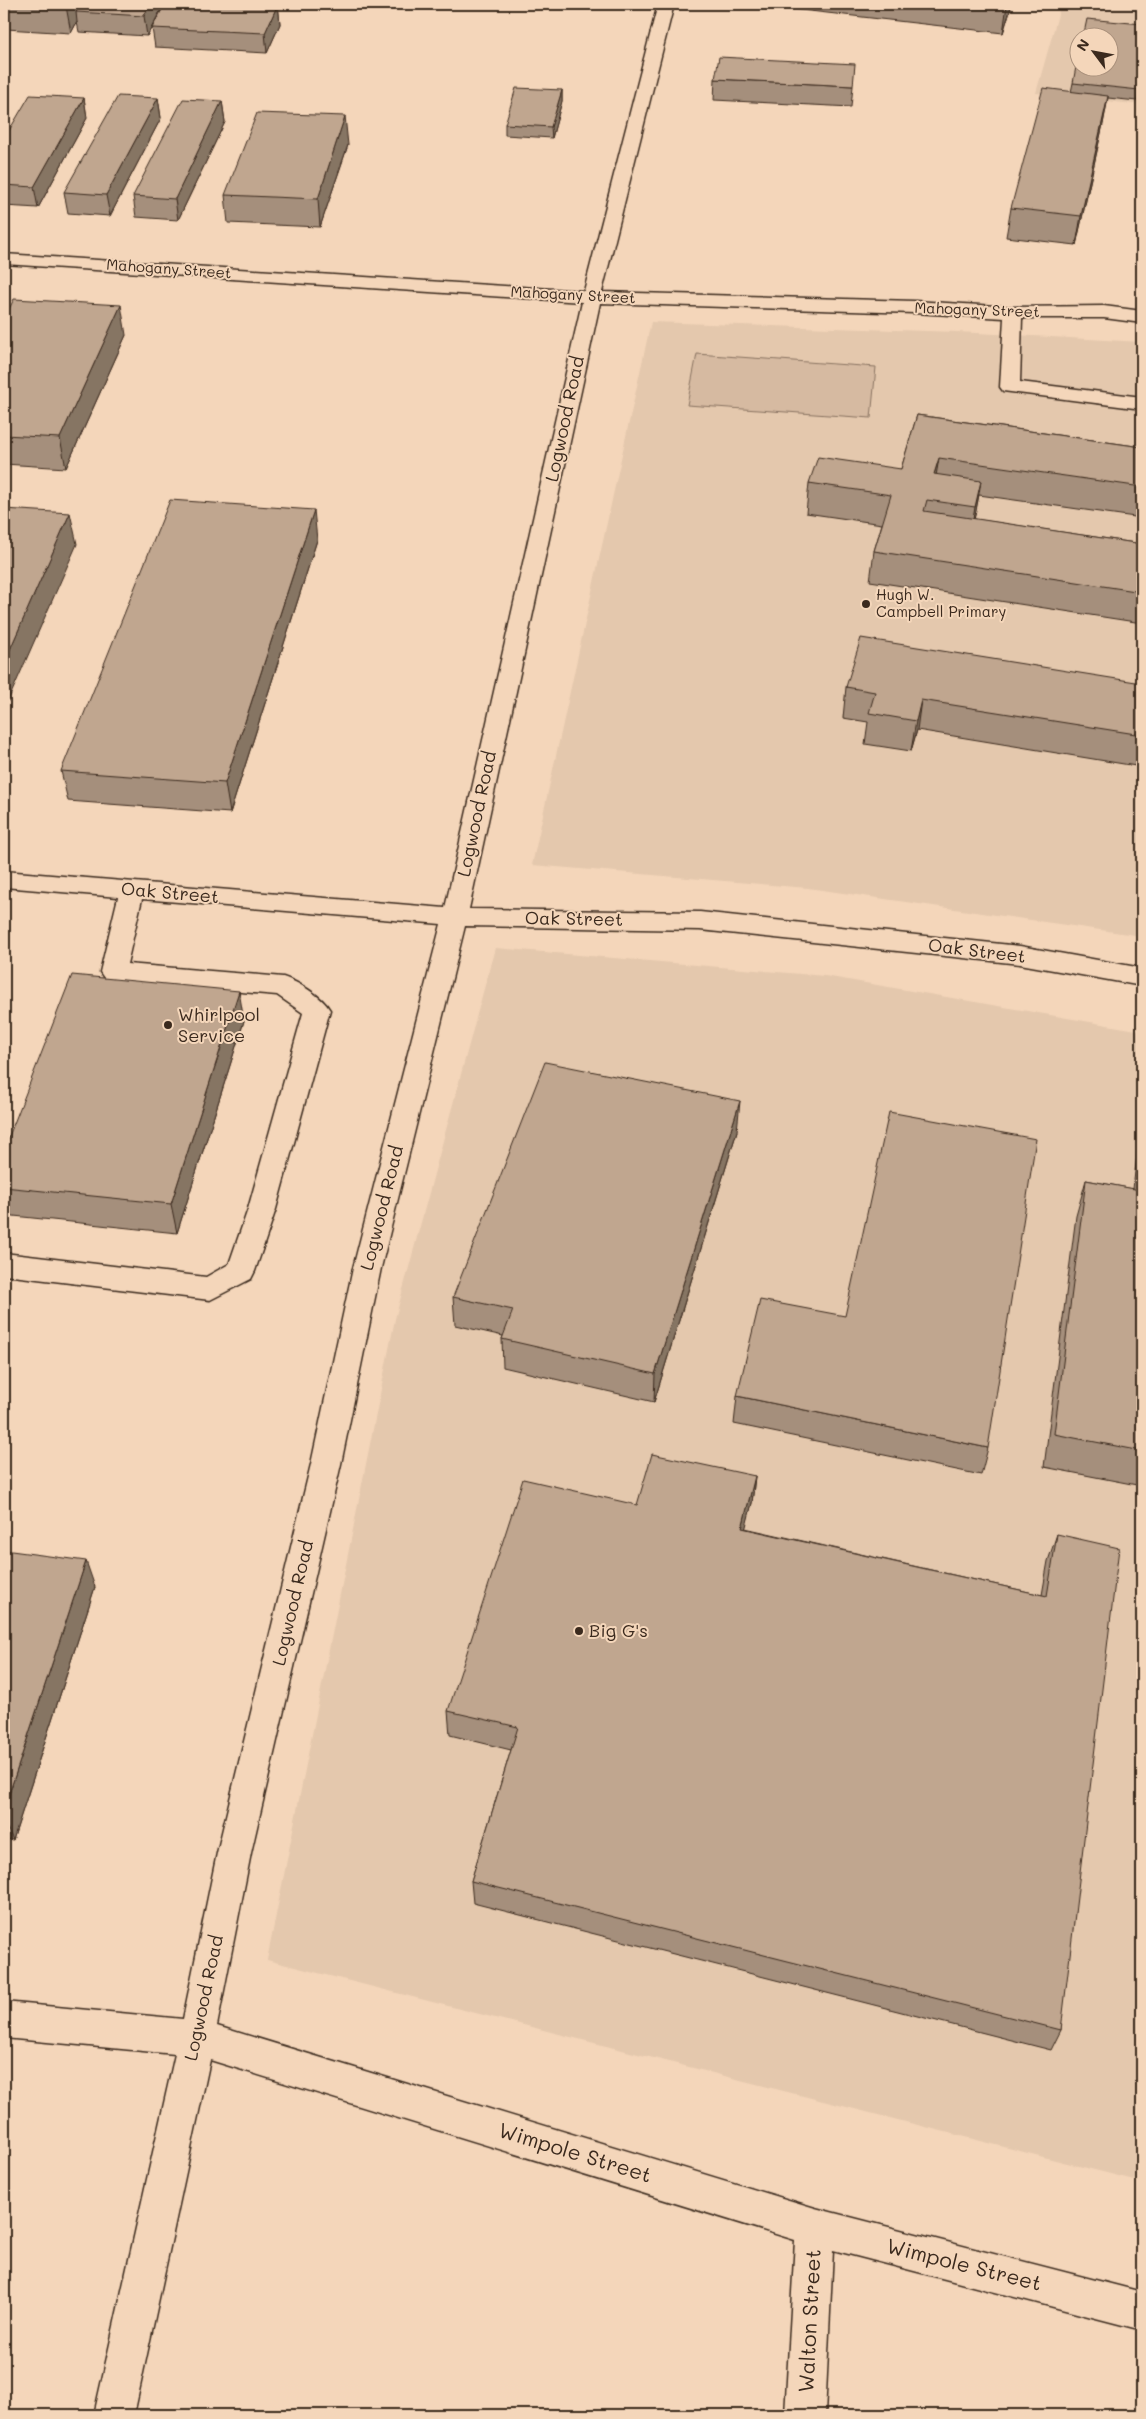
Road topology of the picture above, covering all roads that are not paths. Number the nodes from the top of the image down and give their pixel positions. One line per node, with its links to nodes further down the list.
1 (666, 4): 3 (street, Logwood Road)
2 (4, 258): 3 (street, Mahogany Street)
3 (592, 297): 4 (street, Mahogany Street); 9 (street, Logwood Road)
4 (1013, 313): 5 (street, Mahogany Street); 6 (street)
5 (1142, 317)
6 (1142, 403)
7 (4, 879): 8 (street, Oak Street)
8 (132, 890): 9 (street, Oak Street); 11 (street)
9 (455, 917): 10 (street, Oak Street); 13 (street, Logwood Road)
10 (1142, 977)
11 (4, 1264)
12 (4, 2020): 13 (street, Wimpole Street)
13 (197, 2038): 14 (street, Wimpole Street); 16 (street, Logwood Road)
14 (815, 2227): 15 (street, Wimpole Street); 17 (street, Walton Street)
15 (1142, 2311)
16 (114, 2415)
17 (805, 2415)

